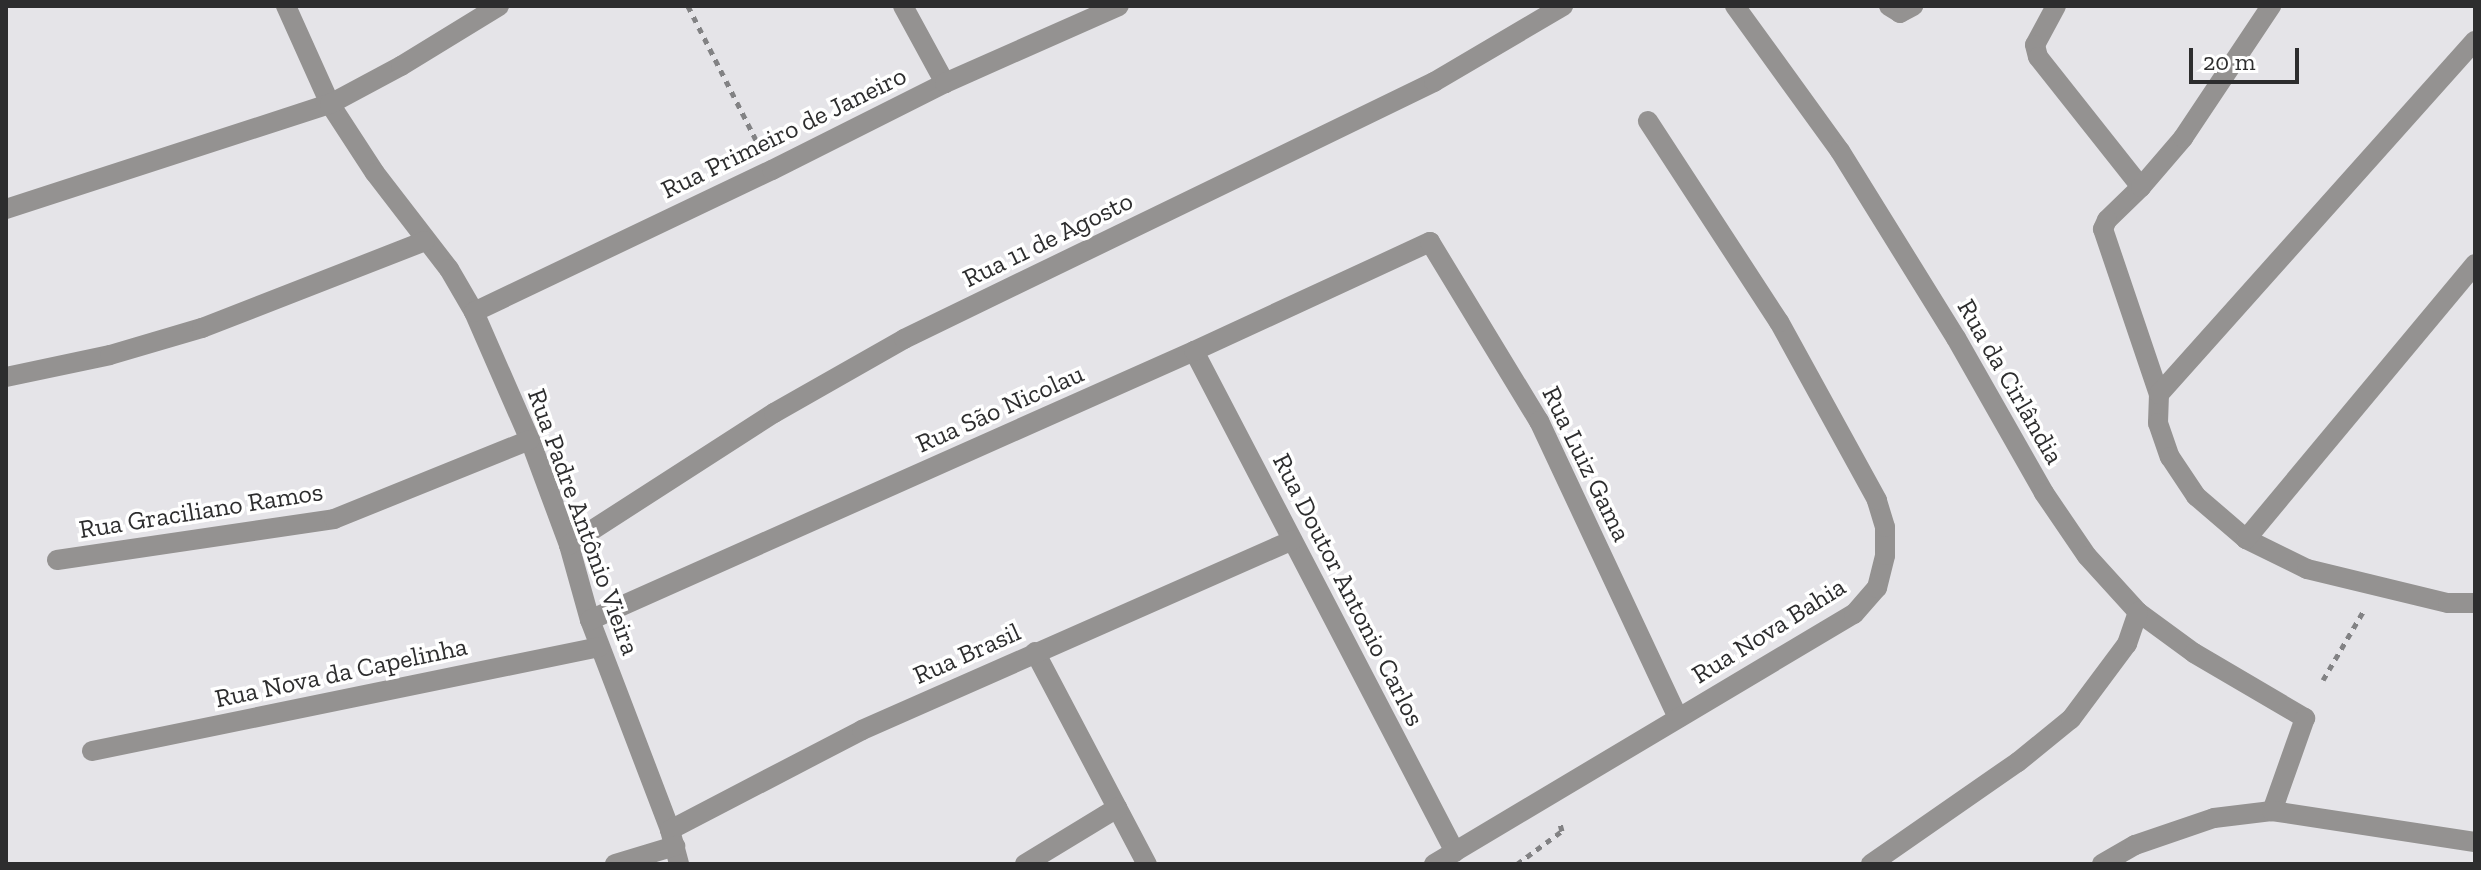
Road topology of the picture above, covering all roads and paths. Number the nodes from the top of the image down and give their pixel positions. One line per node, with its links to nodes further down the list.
1 (286, 6): 14 (street, Rua Padre Antônio Vieira)
2 (499, 6): 14 (street)
3 (688, 6): 16 (path)
4 (903, 6): 13 (street)
5 (1119, 6): 13 (street, Rua Primeiro de Janeiro)
6 (1563, 6): 29 (street, Rua 11 de Agosto)
7 (1735, 6): 33 (street, Rua da Cirlândia)
8 (1889, 6): 9 (street)
9 (1913, 6)
10 (2056, 6): 17 (street)
11 (2271, 6): 17 (street)
12 (2475, 41): 25 (street)
13 (945, 83): 16 (street, Rua Primeiro de Janeiro)
14 (330, 104): 18 (street); 19 (street, Rua Padre Antônio Vieira)
15 (1648, 121): 38 (street, Rua Nova Bahia)
16 (772, 170): 22 (street, Rua Primeiro de Janeiro)
17 (2141, 187): 25 (street)
18 (6, 209)
19 (425, 241): 22 (street, Rua Padre Antônio Vieira); 24 (street)
20 (1430, 242): 23 (street, Rua São Nicolau); 38 (street, Rua Luiz Gama)
21 (2475, 264): 27 (street)
22 (474, 312): 26 (street, Rua Padre Antônio Vieira)
23 (1194, 351): 28 (street, Rua Doutor Antonio Carlos); 34 (street, Rua São Nicolau)
24 (6, 377)
25 (2159, 394): 27 (street)
26 (530, 440): 29 (street, Rua Padre Antônio Vieira); 30 (street, Rua Graciliano Ramos)
27 (2246, 539): 31 (street)
28 (1292, 540): 36 (street, Rua Brasil); 44 (street, Rua Doutor Antonio Carlos)
29 (569, 545): 34 (street, Rua Padre Antônio Vieira)
30 (57, 560)
31 (2379, 586): 32 (street); 37 (path)
32 (2475, 603)
33 (2138, 612): 41 (street, Rua da Cirlândia); 49 (street)
34 (590, 620): 35 (street, Rua Padre Antônio Vieira)
35 (599, 647): 39 (street, Rua Nova da Capelinha); 43 (street, Rua Padre Antônio Vieira)
36 (1035, 652): 40 (street); 43 (street, Rua Brasil)
37 (2323, 680)
38 (1678, 718): 44 (street, Rua Nova Bahia)
39 (92, 751)
40 (1117, 808): 46 (street); 47 (street)
41 (2272, 811): 42 (street); 50 (street)
42 (2475, 842)
43 (675, 847): 45 (street, Rua Brasil)
44 (1455, 852): 48 (street, Rua Nova Bahia)
45 (615, 864)
46 (1025, 864)
47 (1147, 864)
48 (1434, 864)
49 (1871, 864)
50 (2102, 864)

